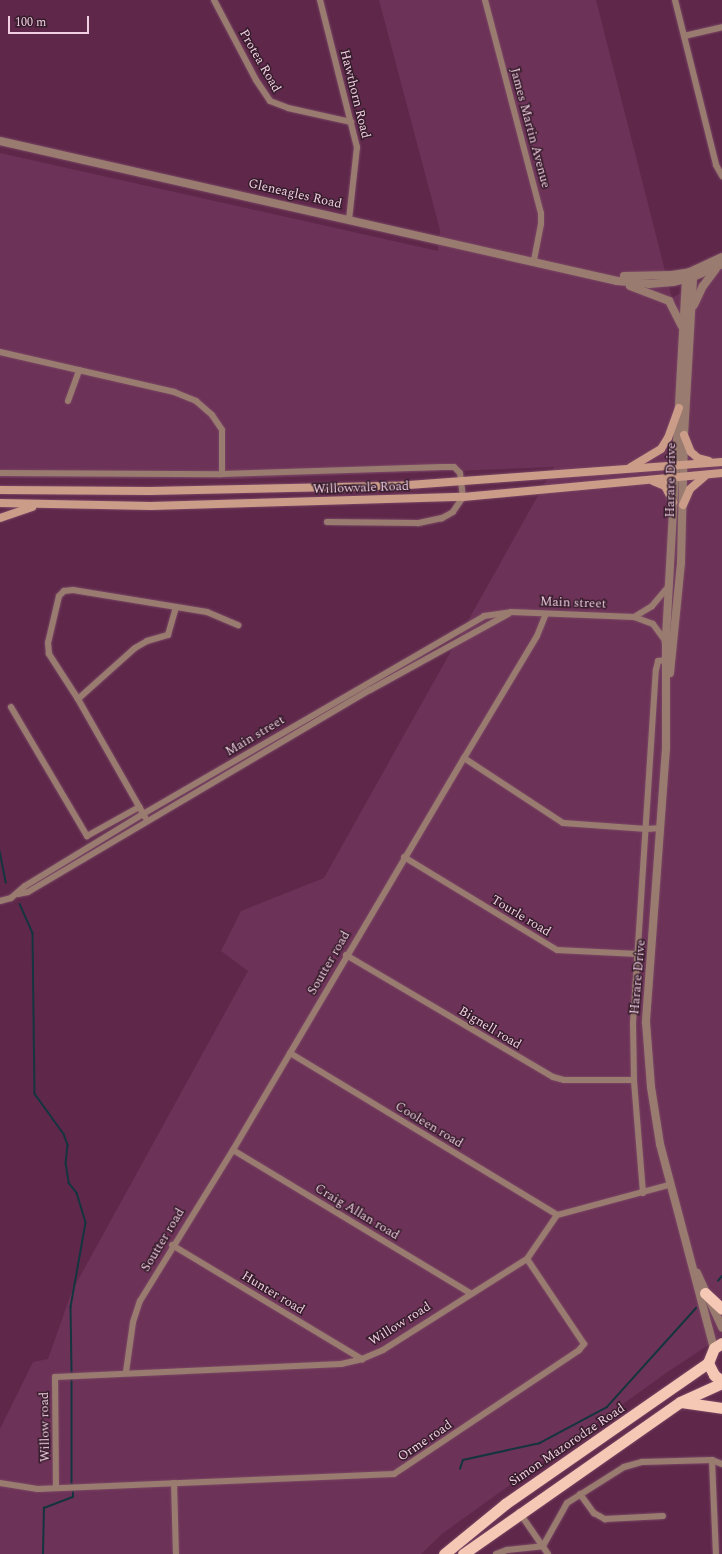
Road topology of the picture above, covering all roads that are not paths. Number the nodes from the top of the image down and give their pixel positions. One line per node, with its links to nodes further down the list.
1 (214, 0): 7 (street, Protea Road)
2 (320, 0): 7 (street, Hawthorn Road)
3 (485, 0): 12 (street, James Martin Avenue)
4 (675, 0): 6 (street)
5 (722, 27): 6 (street)
6 (684, 36): 9 (street)
7 (351, 122): 10 (street, Hawthorn Road)
8 (0, 141): 10 (street, Gleneagles Road)
9 (722, 176)
10 (349, 218): 12 (street, Gleneagles Road)
11 (722, 257): 15 (street)
12 (534, 261): 14 (street, Gleneagles Road)
13 (721, 265): 15 (street); 17 (street)
14 (584, 273): 15 (street, Gleneagles Road); 16 (street, Gleneagles Road)
15 (689, 276): 16 (street, Gleneagles Road); 17 (street, Harare Drive); 18 (street, Harare Drive)
16 (617, 281): 18 (street)
17 (691, 313): 23 (street, Harare Drive)
18 (683, 329): 22 (street, Harare Drive)
19 (0, 352): 20 (street)
20 (79, 370): 21 (street); 29 (street)
21 (68, 401)
22 (679, 408): 25 (street, Harare Drive); 26 (main road)
23 (684, 435): 24 (main road); 25 (street, Harare Drive)
24 (718, 462): 25 (main road, Willowvale Road)
25 (680, 465): 26 (main road, Willowvale Road); 31 (street, Harare Drive)
26 (627, 469): 33 (main road, Willowvale Road)
27 (722, 473): 30 (main road, Willowvale Road)
28 (0, 474): 29 (street)
29 (222, 474): 33 (street)
30 (707, 475): 31 (main road, Willowvale Road); 39 (main road)
31 (679, 478): 32 (main road, Willowvale Road); 36 (street, Harare Drive); 39 (street, Harare Drive)
32 (652, 481): 35 (main road, Willowvale Road); 36 (main road)
33 (462, 482): 34 (main road, Willowvale Road); 35 (street)
34 (0, 490)
35 (463, 497): 38 (main road, Willowvale Road); 41 (street)
36 (674, 502): 42 (street, Harare Drive)
37 (0, 503): 38 (main road, Willowvale Road)
38 (39, 504): 40 (main road)
39 (683, 505): 49 (street, Harare Drive)
40 (0, 518)
41 (327, 522)
42 (670, 585): 45 (street); 47 (street, Harare Drive)
43 (176, 607): 46 (street); 50 (street); 50 (street)
44 (546, 614): 45 (street, Main street); 52 (street, Soutter road); 54 (street, Main street)
45 (634, 617): 47 (street, Main street)
46 (238, 625)
47 (666, 642): 48 (street, Harare Drive)
48 (666, 660): 49 (street, Harare Drive); 56 (street)
49 (668, 683): 55 (street, Harare Drive)
50 (78, 699): 53 (street)
51 (11, 707): 53 (street)
52 (464, 758): 56 (street); 57 (street, Soutter road)
53 (139, 807): 54 (street)
54 (145, 818): 58 (street, Main street)
55 (661, 828): 56 (street); 64 (street, Harare Drive)
56 (647, 829): 60 (street)
57 (404, 857): 59 (street, Soutter road); 60 (street, Tourle road)
58 (0, 901)
59 (346, 954): 61 (street, Soutter road); 62 (street, Bignell road)
60 (638, 954): 62 (street)
61 (290, 1053): 63 (street, Soutter road); 66 (street, Cooleen road)
62 (634, 1080): 65 (street)
63 (233, 1150): 67 (street, Soutter road); 70 (street, Craig Allan road)
64 (670, 1185): 65 (street); 69 (street, Harare Drive)
65 (643, 1193): 66 (street)
66 (558, 1215): 68 (street, Willow road)
67 (172, 1245): 75 (street, Hunter road); 77 (street, Soutter road)
68 (527, 1259): 70 (street, Willow road); 84 (street, Orme road)
69 (693, 1267): 71 (street, Harare Drive); 74 (street, Harare Drive)
70 (470, 1293): 75 (street, Willow road)
71 (705, 1293): 72 (highway); 73 (street, Harare Drive)
72 (722, 1309)
73 (722, 1327)
74 (718, 1345): 76 (highway)
75 (362, 1359): 77 (street, Willow road)
76 (708, 1363): 78 (highway); 91 (highway, Simon Mazorodze Road)
77 (126, 1372): 85 (street, Willow road)
78 (722, 1382): 79 (highway)
79 (680, 1402): 80 (highway); 87 (highway)
80 (722, 1408)
81 (712, 1460): 82 (street); 86 (street); 95 (street)
82 (722, 1464)
83 (0, 1483): 85 (street)
84 (174, 1483): 85 (street, Orme road); 90 (street)
85 (56, 1488)
86 (580, 1494): 88 (street); 89 (street)
87 (519, 1512): 89 (street); 92 (highway)
88 (663, 1516)
89 (543, 1546): 93 (street); 94 (street)
90 (176, 1554)
91 (444, 1554)
92 (463, 1554)
93 (496, 1554)
94 (548, 1554)
95 (716, 1554)

